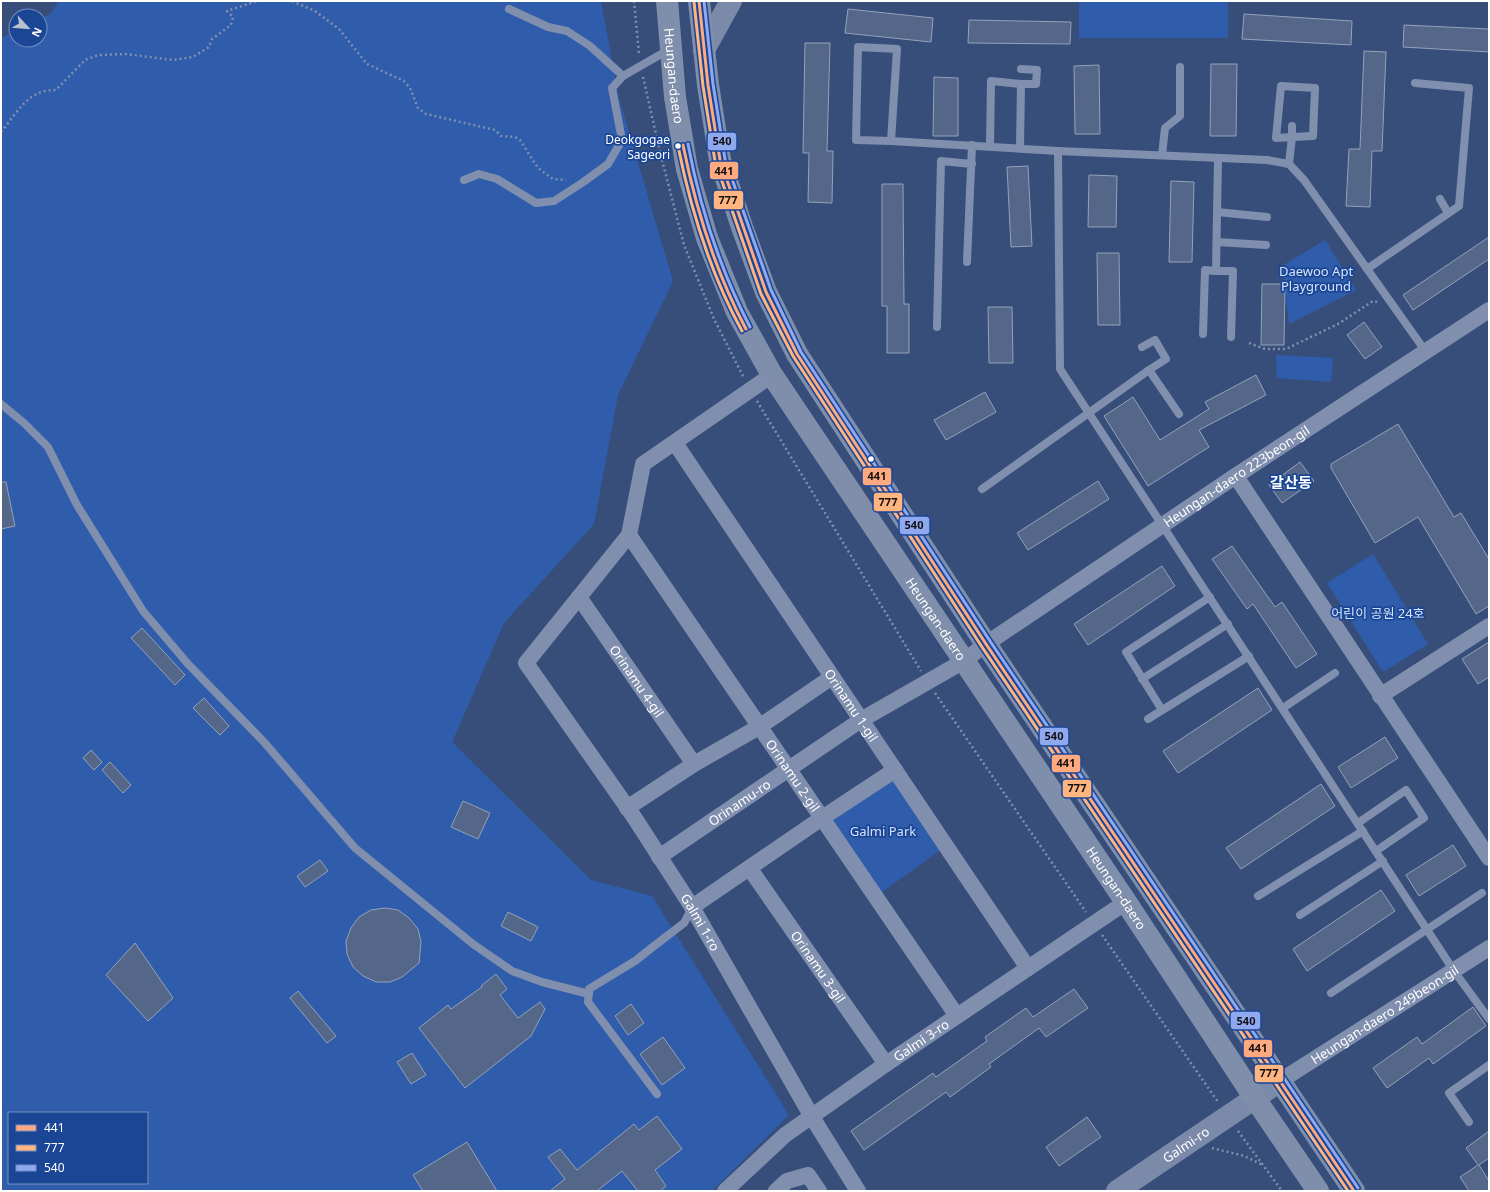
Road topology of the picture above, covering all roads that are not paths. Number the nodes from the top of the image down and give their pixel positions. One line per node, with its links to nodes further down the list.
1 (699, 1): 6 (main road)
2 (731, 1): 6 (street)
3 (664, 5): 5 (main road, Heungan-daero)
4 (509, 8): 9 (lane)
5 (670, 49): 9 (lane); 40 (main road, Heungan-daero)
6 (704, 50): 53 (main road)
7 (1180, 67): 19 (lane)
8 (1021, 69): 11 (lane)
9 (623, 76): 23 (lane)
10 (1415, 83): 26 (lane)
11 (1021, 84): 16 (lane); 17 (lane)
12 (1292, 126): 13 (lane)
13 (1292, 137): 13 (lane); 22 (lane)
14 (891, 141): 14 (lane); 15 (lane)
15 (972, 145): 16 (lane); 21 (lane)
16 (990, 146): 17 (lane)
17 (1020, 147): 18 (lane)
18 (1058, 151): 19 (lane); 42 (lane)
19 (1162, 154): 20 (lane)
20 (1218, 158): 22 (lane); 25 (lane)
21 (972, 164): 30 (lane); 34 (lane)
22 (1289, 164): 31 (lane)
23 (464, 180)
24 (1440, 199): 26 (lane)
25 (1217, 212): 27 (lane); 28 (lane)
26 (1448, 213): 31 (lane)
27 (1267, 217)
28 (1216, 242): 29 (lane); 32 (lane)
29 (1266, 245)
30 (967, 262)
31 (1367, 269): 38 (lane)
32 (1216, 271): 35 (lane); 36 (lane)
33 (1489, 310): 38 (street, Heungan-daero 223beon-gil)
34 (937, 327)
35 (1203, 334)
36 (1231, 337)
37 (1142, 347): 39 (lane)
38 (1426, 352): 45 (street, Heungan-daero 223beon-gil)
39 (1149, 370): 42 (lane); 43 (lane)
40 (772, 376): 44 (street); 55 (main road, Heungan-daero)
41 (1, 404): 89 (lane)
42 (1088, 412): 46 (lane); 47 (lane)
43 (1179, 414)
44 (675, 443): 48 (street); 57 (street, Orinamu 1-gil)
45 (1234, 477): 47 (street, Heungan-daero 223beon-gil); 60 (street)
46 (982, 488)
47 (1162, 526): 50 (lane); 53 (street, Heungan-daero 223beon-gil)
48 (629, 535): 49 (street); 66 (street, Orinamu 2-gil)
49 (579, 597): 67 (street, Orinamu 4-gil); 70 (street, Galmi 1-ro)
50 (1210, 597): 51 (lane); 58 (lane)
51 (1228, 624): 54 (lane); 58 (lane)
52 (1489, 626): 60 (street)
53 (986, 644): 55 (street, Heungan-daero 223beon-gil); 59 (main road)
54 (1248, 656): 62 (lane); 63 (lane)
55 (964, 661): 61 (main road, Heungan-daero); 65 (street, Orinamu-ro)
56 (1335, 673): 62 (lane)
57 (832, 677): 65 (street, Orinamu 1-gil); 66 (street)
58 (1142, 679): 63 (lane)
59 (1014, 686): 61 (main road); 94 (main road)
60 (1380, 696): 76 (street)
61 (991, 702): 81 (main road, Heungan-daero)
62 (1283, 708): 72 (lane)
63 (1162, 710): 64 (lane)
64 (1148, 719)
65 (861, 720): 68 (street, Orinamu-ro); 69 (street, Orinamu 1-gil)
66 (759, 727): 67 (street); 68 (street, Orinamu 2-gil)
67 (694, 764): 70 (street)
68 (789, 769): 71 (street, Orinamu 2-gil); 75 (street, Orinamu-ro)
69 (895, 770): 71 (street); 86 (street, Orinamu 1-gil)
70 (627, 808): 75 (street, Galmi 1-ro)
71 (822, 818): 78 (street); 90 (street, Orinamu 2-gil)
72 (1358, 823): 73 (lane); 74 (lane)
73 (1363, 831): 74 (lane); 80 (lane)
74 (1376, 851): 77 (lane)
75 (659, 857): 82 (street, Galmi 1-ro)
76 (1489, 858)
77 (1383, 861): 83 (lane); 84 (lane)
78 (750, 869): 82 (street); 92 (street, Orinamu 3-gil)
79 (1482, 893): 84 (lane)
80 (1258, 896)
81 (1126, 902): 86 (street, Galmi 3-ro); 96 (main road, Heungan-daero)
82 (692, 907): 89 (lane); 97 (street, Galmi 1-ro)
83 (1300, 915)
84 (1427, 929): 87 (lane); 88 (lane)
85 (1489, 948): 87 (street, Heungan-daero 249beon-gil)
86 (1028, 968): 90 (street, Galmi 3-ro)
87 (1454, 971): 91 (lane); 94 (street, Heungan-daero 249beon-gil)
88 (1331, 993)
89 (589, 994): 95 (lane)
90 (957, 1016): 92 (street, Galmi 3-ro)
91 (1489, 1020)
92 (886, 1064): 97 (street, Galmi 3-ro)
93 (1489, 1066): 98 (lane)
94 (1280, 1081): 96 (street, Galmi-ro); 99 (main road)
95 (657, 1094)
96 (1254, 1097): 100 (main road, Heungan-daero); 105 (street, Galmi-ro)
97 (812, 1117): 101 (street, Galmi 3-ro); 104 (street, Galmi 1-ro)
98 (1469, 1122)
99 (1332, 1159): 100 (main road); 106 (main road)
100 (1313, 1184)
101 (725, 1191)
102 (776, 1191): 103 (street)
103 (819, 1191)
104 (858, 1191)
105 (1117, 1191)
106 (1354, 1191)

